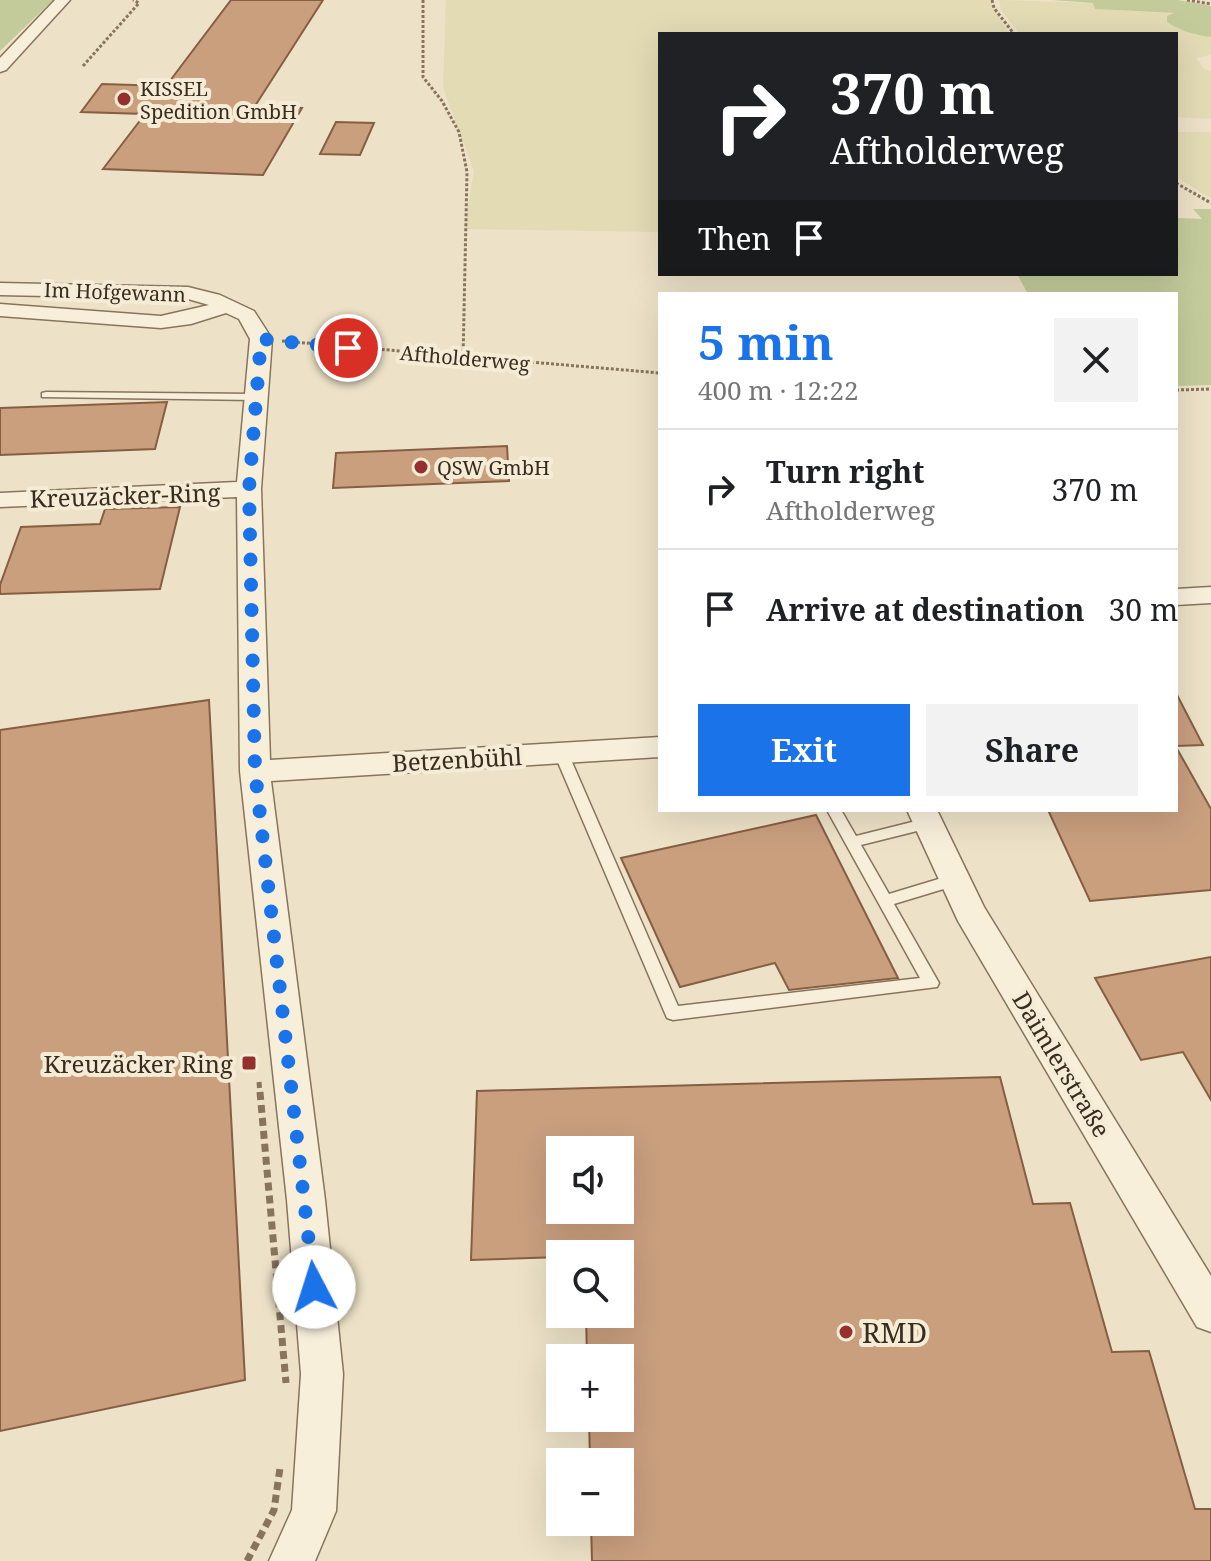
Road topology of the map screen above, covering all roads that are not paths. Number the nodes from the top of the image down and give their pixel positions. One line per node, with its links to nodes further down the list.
1 (63, 0): 2 (street)
2 (0, 67)
3 (0, 289): 4 (street, Im Hofgewann)
4 (227, 306): 5 (street); 7 (street, Kreuzäcker-Ring)
5 (0, 310)
6 (46, 395): 7 (lane)
7 (255, 397): 8 (street, Kreuzäcker-Ring)
8 (249, 489): 9 (street, Kreuzäcker-Ring); 14 (street, Kreuzäcker-Ring)
9 (0, 500)
10 (1211, 595): 11 (street)
11 (1178, 597)
12 (658, 747): 13 (street, Betzenbühl)
13 (561, 753): 14 (street, Betzenbühl); 19 (lane)
14 (255, 771): 21 (street, Kreuzäcker-Ring)
15 (835, 812): 17 (lane)
16 (925, 817): 17 (lane); 18 (street, Daimlerstraße)
17 (852, 842): 19 (lane)
18 (955, 880): 19 (lane); 20 (street, Daimlerstraße)
19 (885, 901)
20 (1211, 1313)
21 (292, 1561)

